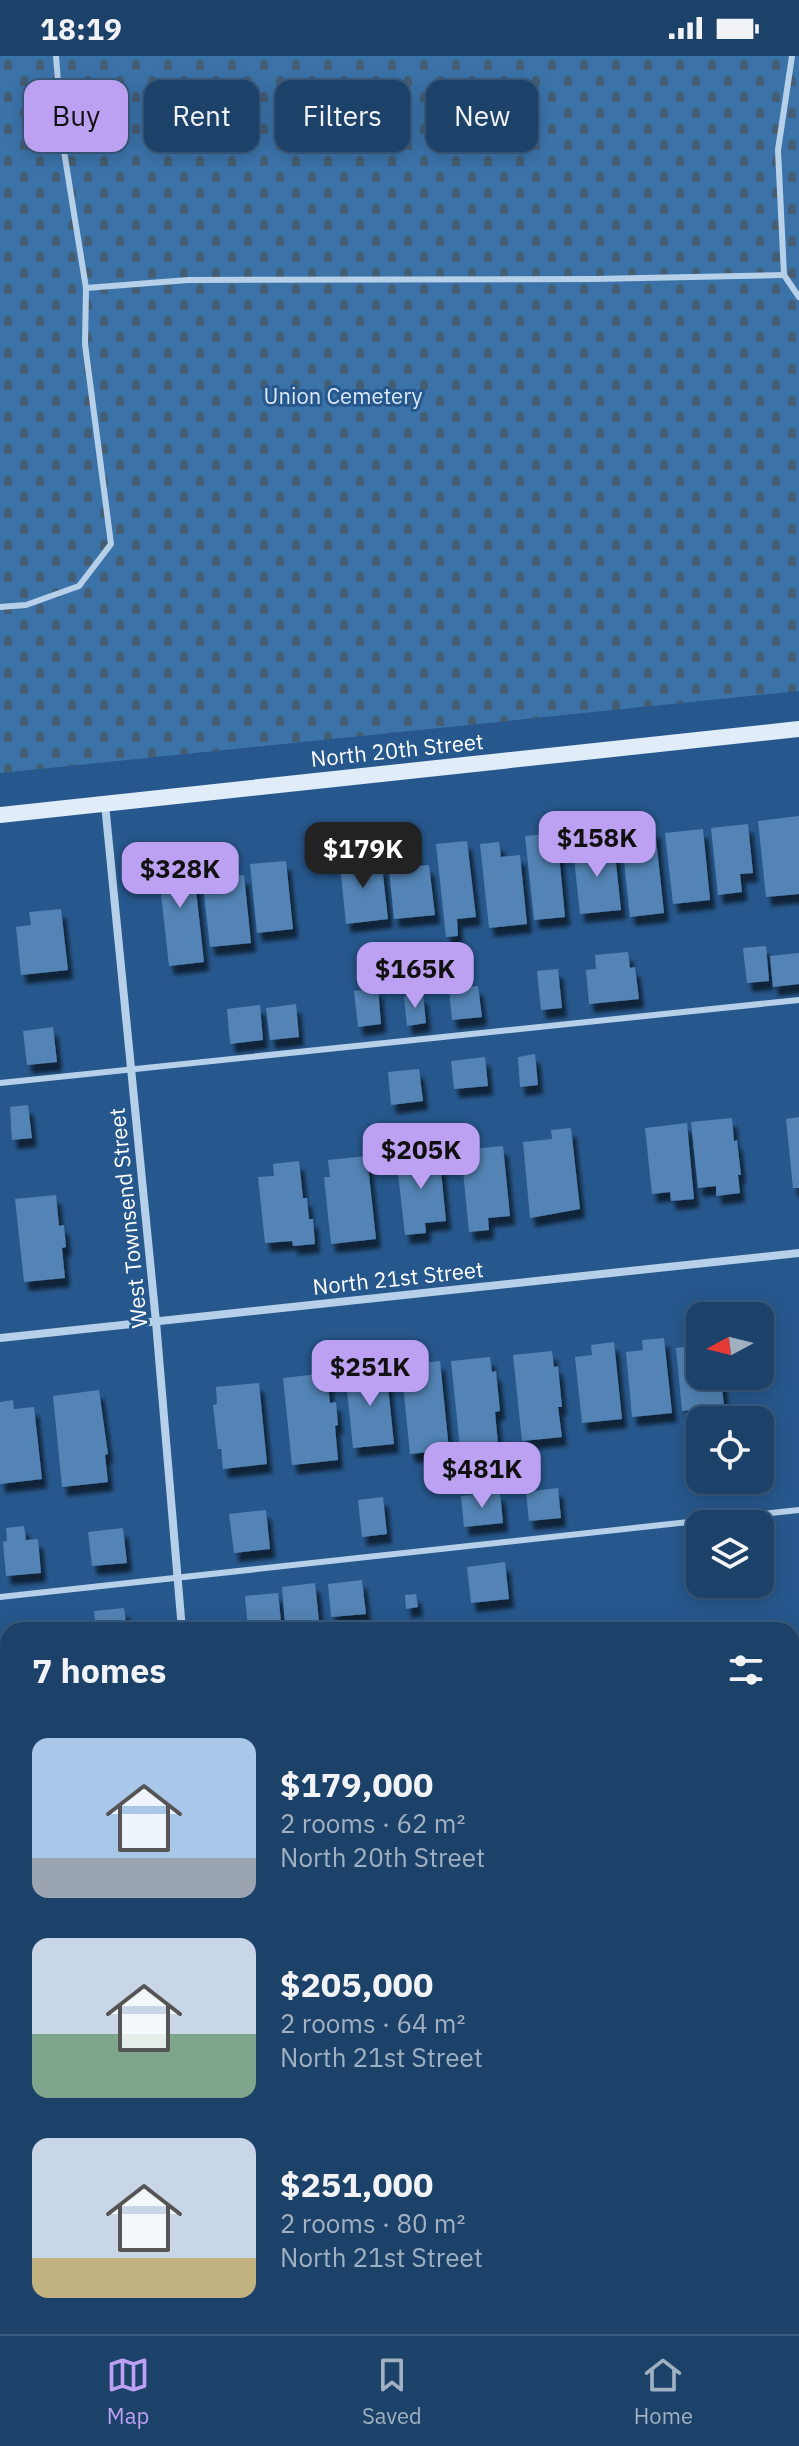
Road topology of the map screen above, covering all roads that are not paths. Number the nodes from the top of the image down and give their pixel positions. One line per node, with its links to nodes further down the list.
1 (56, 56): 4 (lane)
2 (792, 56): 3 (lane)
3 (784, 275): 4 (lane); 5 (lane)
4 (86, 288): 6 (lane)
5 (799, 297)
6 (0, 607)
7 (799, 729): 8 (main road, North 20th Street)
8 (105, 803): 9 (main road, North 20th Street); 11 (street, West Townsend Street)
9 (0, 815)
10 (799, 1000): 11 (lane)
11 (131, 1068): 12 (lane); 14 (street, West Townsend Street)
12 (0, 1083)
13 (799, 1253): 14 (street, North 21st Street)
14 (156, 1322): 15 (street, North 21st Street); 17 (street, West Townsend Street)
15 (0, 1338)
16 (799, 1510): 17 (lane)
17 (178, 1577): 18 (lane); 19 (street, West Townsend Street)
18 (0, 1597)
19 (181, 1622)

